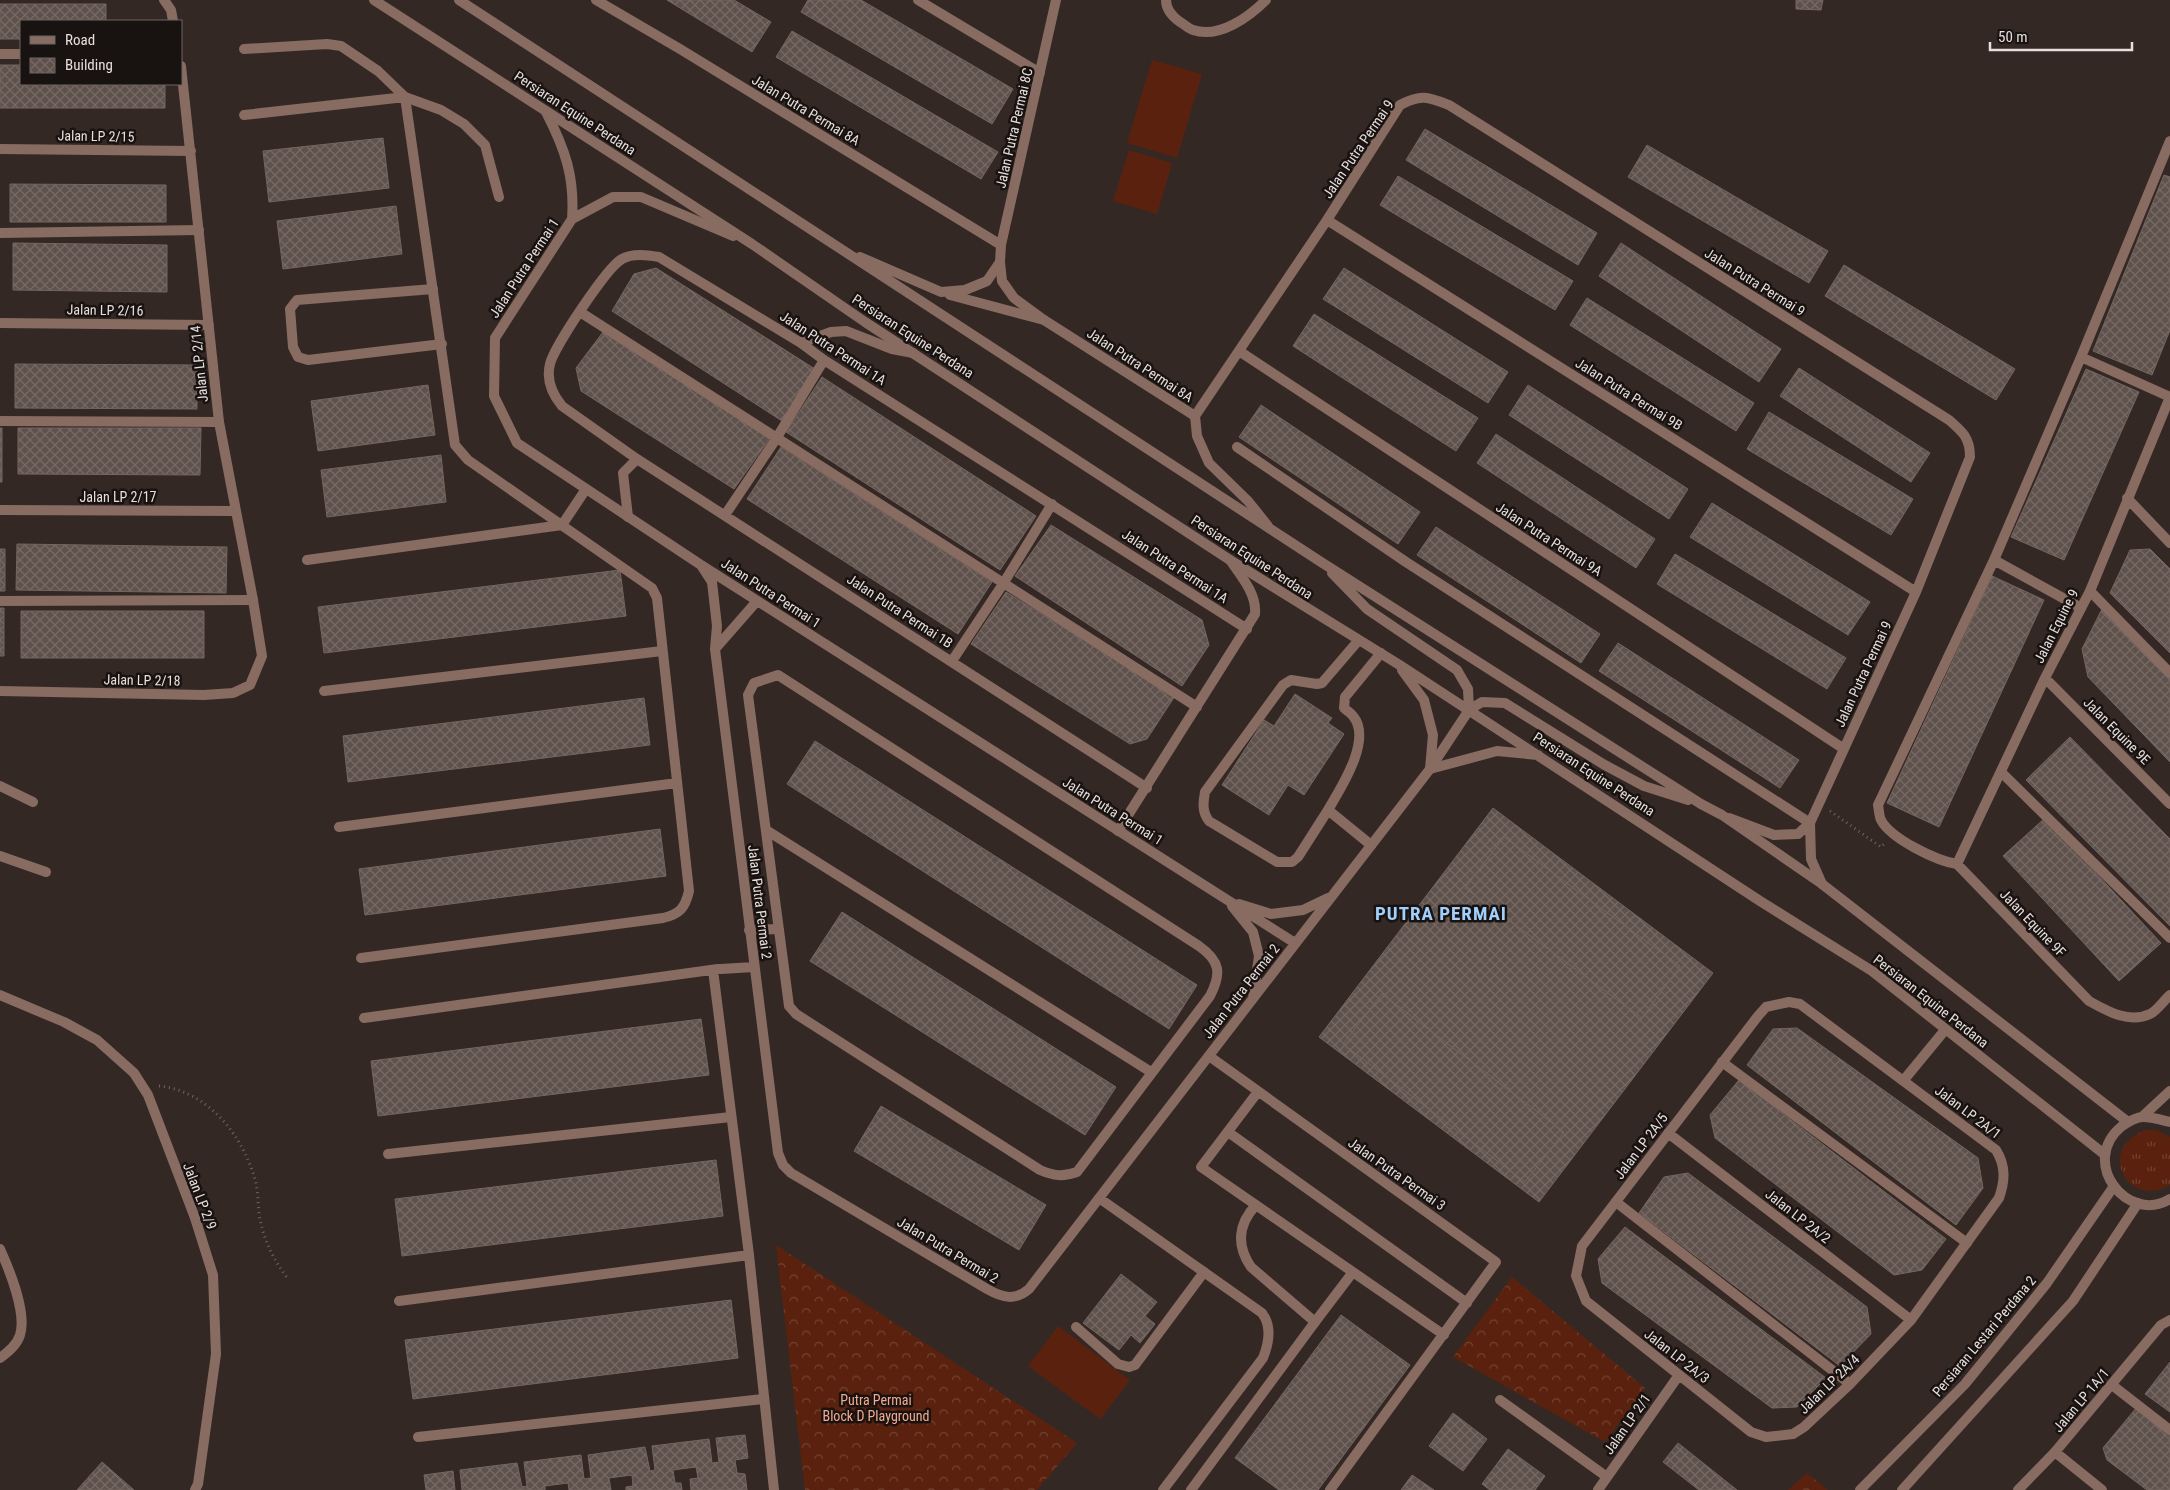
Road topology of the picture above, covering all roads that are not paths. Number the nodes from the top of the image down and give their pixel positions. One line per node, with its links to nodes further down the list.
1 (164, 0): 9 (street)
2 (374, 0): 16 (street, Persiaran Equine Perdana)
3 (459, 0): 27 (street, Persiaran Equine Perdana)
4 (596, 0): 28 (street, Jalan Putra Permai 8A)
5 (918, 0): 13 (street)
6 (1056, 0): 13 (street, Jalan Putra Permai 8C)
7 (1166, 0): 8 (street)
8 (1266, 0)
9 (173, 20)
10 (244, 49): 15 (street)
11 (0, 54): 12 (street)
12 (20, 54)
13 (1040, 73): 28 (street, Jalan Putra Permai 8C)
14 (182, 74): 20 (street, Jalan LP 2/14)
15 (405, 97): 17 (street); 21 (street); 30 (street)
16 (546, 112): 22 (street, Jalan Putra Permai 1); 26 (street, Persiaran Equine Perdana)
17 (244, 115)
18 (2170, 140): 40 (street)
19 (0, 149): 20 (street, Jalan LP 2/15)
20 (191, 151): 24 (street, Jalan LP 2/14)
21 (499, 197)
22 (572, 219): 26 (street, Jalan Putra Permai 1); 49 (street, Jalan Putra Permai 1)
23 (1327, 220): 38 (street, Jalan Putra Permai 9); 66 (street, Jalan Putra Permai 9B); 66 (street, Jalan Putra Permai 9)
24 (199, 230): 25 (street); 35 (street, Jalan LP 2/14)
25 (0, 233)
26 (752, 244): 39 (street, Persiaran Equine Perdana)
27 (832, 244): 31 (street); 57 (street, Persiaran Equine Perdana)
28 (1002, 246): 29 (street, Jalan Putra Permai 8C)
29 (1000, 262): 31 (street); 33 (street, Jalan Putra Permai 8A)
30 (433, 289): 37 (street); 37 (street)
31 (942, 292): 33 (street)
32 (580, 312): 36 (street, Jalan Putra Permai 1A); 46 (street); 48 (street, Jalan Putra Permai 1A)
33 (1044, 320): 43 (street, Jalan Putra Permai 8A)
34 (0, 323): 35 (street, Jalan LP 2/16)
35 (209, 325): 45 (street, Jalan LP 2/14)
36 (801, 343): 39 (street); 41 (street, Jalan Putra Permai 1A)
37 (442, 344): 56 (street)
38 (1239, 352): 43 (street, Jalan Putra Permai 9); 85 (street, Jalan Putra Permai 9A)
39 (914, 353): 60 (street, Persiaran Equine Perdana)
40 (2082, 357): 42 (street); 61 (street)
41 (824, 360): 46 (street); 51 (street, Jalan Putra Permai 1A)
42 (2170, 397): 50 (street, Jalan Equine 9)
43 (1195, 416): 57 (street, Jalan Putra Permai 8A)
44 (0, 421): 45 (street)
45 (219, 422): 53 (street, Jalan LP 2/14)
46 (776, 439): 54 (street); 64 (street)
47 (1237, 447): 97 (street)
48 (637, 459): 54 (street, Jalan Putra Permai 1B); 55 (street)
49 (586, 489): 55 (street, Jalan Putra Permai 1); 56 (street)
50 (2126, 498): 58 (street); 65 (street, Jalan Equine 9)
51 (1052, 504): 64 (street); 71 (street, Jalan Putra Permai 1A)
52 (0, 510): 53 (street, Jalan LP 2/17)
53 (236, 510): 67 (street, Jalan LP 2/14)
54 (725, 515): 77 (street, Jalan Putra Permai 1B)
55 (628, 517): 63 (street, Jalan Putra Permai 1)
56 (562, 525): 59 (street); 74 (street)
57 (1270, 529): 62 (street, Persiaran Equine Perdana)
58 (2170, 543)
59 (307, 560)
60 (1230, 560): 71 (street, Jalan Putra Permai 1A); 72 (street, Persiaran Equine Perdana)
61 (1994, 560): 70 (street); 103 (street)
62 (1321, 562): 84 (street); 93 (street, Persiaran Equine Perdana)
63 (701, 565): 69 (street, Jalan Putra Permai 1); 73 (street, Jalan Putra Permai 2)
64 (1003, 584): 77 (street); 83 (street)
65 (2090, 591): 70 (street, Jalan Equine 9); 79 (street)
66 (1916, 592): 85 (street, Jalan Putra Permai 9)
67 (254, 600): 68 (street); 76 (street, Jalan LP 2/14)
68 (0, 601)
69 (757, 601): 73 (street); 100 (street, Jalan Putra Permai 1)
70 (2082, 608): 80 (street, Jalan Equine 9)
71 (1247, 629): 83 (street, Jalan Putra Permai 1A)
72 (1358, 641): 75 (street, Persiaran Equine Perdana); 95 (street)
73 (715, 649): 109 (street, Jalan Putra Permai 2)
74 (662, 651): 81 (street); 89 (street)
75 (1382, 654): 78 (street, Persiaran Equine Perdana); 95 (street)
76 (262, 656): 82 (street, Jalan LP 2/18)
77 (952, 661): 91 (street, Jalan Putra Permai 1B)
78 (1398, 664): 84 (street, Persiaran Equine Perdana); 87 (street)
79 (2170, 673)
80 (2045, 678): 88 (street, Jalan Equine 9); 94 (street, Jalan Equine 9E)
81 (324, 691)
82 (0, 692)
83 (1198, 707): 91 (street, Jalan Putra Permai 1A)
84 (1469, 710): 86 (street, Persiaran Equine Perdana); 87 (street, Jalan Putra Permai 2); 93 (street)
85 (1844, 749): 97 (street, Jalan Putra Permai 9)
86 (1541, 755): 87 (street); 120 (street, Persiaran Equine Perdana)
87 (1430, 769): 101 (street, Jalan Putra Permai 2)
88 (2001, 772): 103 (street, Jalan Equine 9); 110 (street)
89 (677, 783): 98 (street); 112 (street)
90 (0, 786): 92 (street)
91 (1147, 788): 100 (street, Jalan Putra Permai 1A)
92 (33, 802)
93 (1701, 804): 96 (street, Persiaran Equine Perdana)
94 (2170, 804)
95 (1328, 810): 101 (street)
96 (1722, 815): 97 (street); 105 (street, Persiaran Equine Perdana)
97 (1810, 822): 105 (street)
98 (339, 827)
99 (766, 830): 108 (street); 123 (street); 123 (street)
100 (1118, 831): 107 (street, Jalan Putra Permai 1)
101 (1371, 845): 106 (street, Jalan Putra Permai 2)
102 (0, 856): 104 (street)
103 (1957, 864): 115 (street, Jalan Equine 9F)
104 (46, 872)
105 (1822, 884): 129 (street, Persiaran Equine Perdana)
106 (1330, 897): 107 (street, Jalan Putra Permai 1); 111 (street, Jalan Putra Permai 2)
107 (1226, 900): 111 (street, Jalan Putra Permai 1); 117 (street, Jalan Putra Permai 1)
108 (779, 928): 109 (street); 123 (street)
109 (749, 930): 113 (street, Jalan Putra Permai 2)
110 (2170, 938)
111 (1295, 943): 117 (street, Jalan Putra Permai 2)
112 (361, 958)
113 (754, 967): 114 (street); 136 (street, Jalan Putra Permai 2)
114 (717, 969): 119 (street); 127 (street)
115 (2170, 995)
116 (0, 996): 165 (street, Jalan LP 2/9)
117 (1253, 999): 121 (street, Jalan Putra Permai 2)
118 (1758, 1016): 122 (street, Jalan LP 2A/5); 124 (street, Jalan LP 2A/1)
119 (364, 1018)
120 (1945, 1030): 124 (street); 134 (street, Persiaran Equine Perdana)
121 (1209, 1056): 126 (street, Jalan Putra Permai 3); 136 (street, Jalan Putra Permai 2)
122 (1722, 1062): 132 (street, Jalan LP 2A/5); 141 (street)
123 (1151, 1072)
124 (1903, 1081): 141 (street, Jalan LP 2A/1)
125 (2170, 1091): 128 (street)
126 (1257, 1093): 131 (street); 148 (street, Jalan Putra Permai 3)
127 (731, 1117): 133 (street); 143 (street)
128 (2142, 1117): 129 (street); 130 (street)
129 (2128, 1122): 134 (street)
130 (2170, 1122)
131 (1228, 1132): 140 (street); 148 (street)
132 (1668, 1133): 138 (street, Jalan LP 2A/5); 149 (street, Jalan LP 2A/2)
133 (388, 1154)
134 (2104, 1154): 135 (street)
135 (2114, 1186): 139 (street); 171 (street, Persiaran Lestari Perdana 2)
136 (1100, 1198): 144 (street)
137 (2169, 1201): 139 (street)
138 (1616, 1202): 147 (street, Jalan LP 2A/5); 156 (street)
139 (2138, 1203): 172 (street)
140 (1256, 1205): 145 (street); 150 (street)
141 (1967, 1244): 149 (street, Jalan LP 2A/1)
142 (0, 1249): 154 (street)
143 (749, 1255): 146 (street); 158 (street)
144 (1204, 1272): 152 (street); 167 (street)
145 (1353, 1272): 150 (street); 153 (street)
146 (399, 1300)
147 (1586, 1301): 155 (street, Jalan LP 2A/3)
148 (1467, 1303): 153 (street, Jalan Putra Permai 3)
149 (1912, 1320): 156 (street, Jalan LP 2A/4)
150 (1315, 1322): 168 (street)
151 (2166, 1322): 157 (street, Jalan LP 1A/1)
152 (1076, 1327)
153 (1444, 1335): 169 (street, Jalan Putra Permai 3)
154 (0, 1358)
155 (1679, 1375): 161 (street, Jalan LP 2A/3); 164 (street, Jalan LP 2/1)
156 (1850, 1384): 161 (street, Jalan LP 2A/4)
157 (2112, 1385): 160 (street); 163 (street, Jalan LP 1A/1)
158 (763, 1399): 162 (street); 166 (street)
159 (1500, 1400): 164 (street)
160 (2170, 1430)
161 (1751, 1432)
162 (418, 1438)
163 (2055, 1452): 173 (street, Jalan LP 1A/1); 174 (street)
164 (1607, 1477): 170 (street, Jalan LP 2/1)
165 (195, 1490)
166 (774, 1490)
167 (1162, 1490)
168 (1190, 1490)
169 (1330, 1490)
170 (1598, 1490)
171 (1860, 1490)
172 (1902, 1490)
173 (2018, 1490)
174 (2102, 1490)

